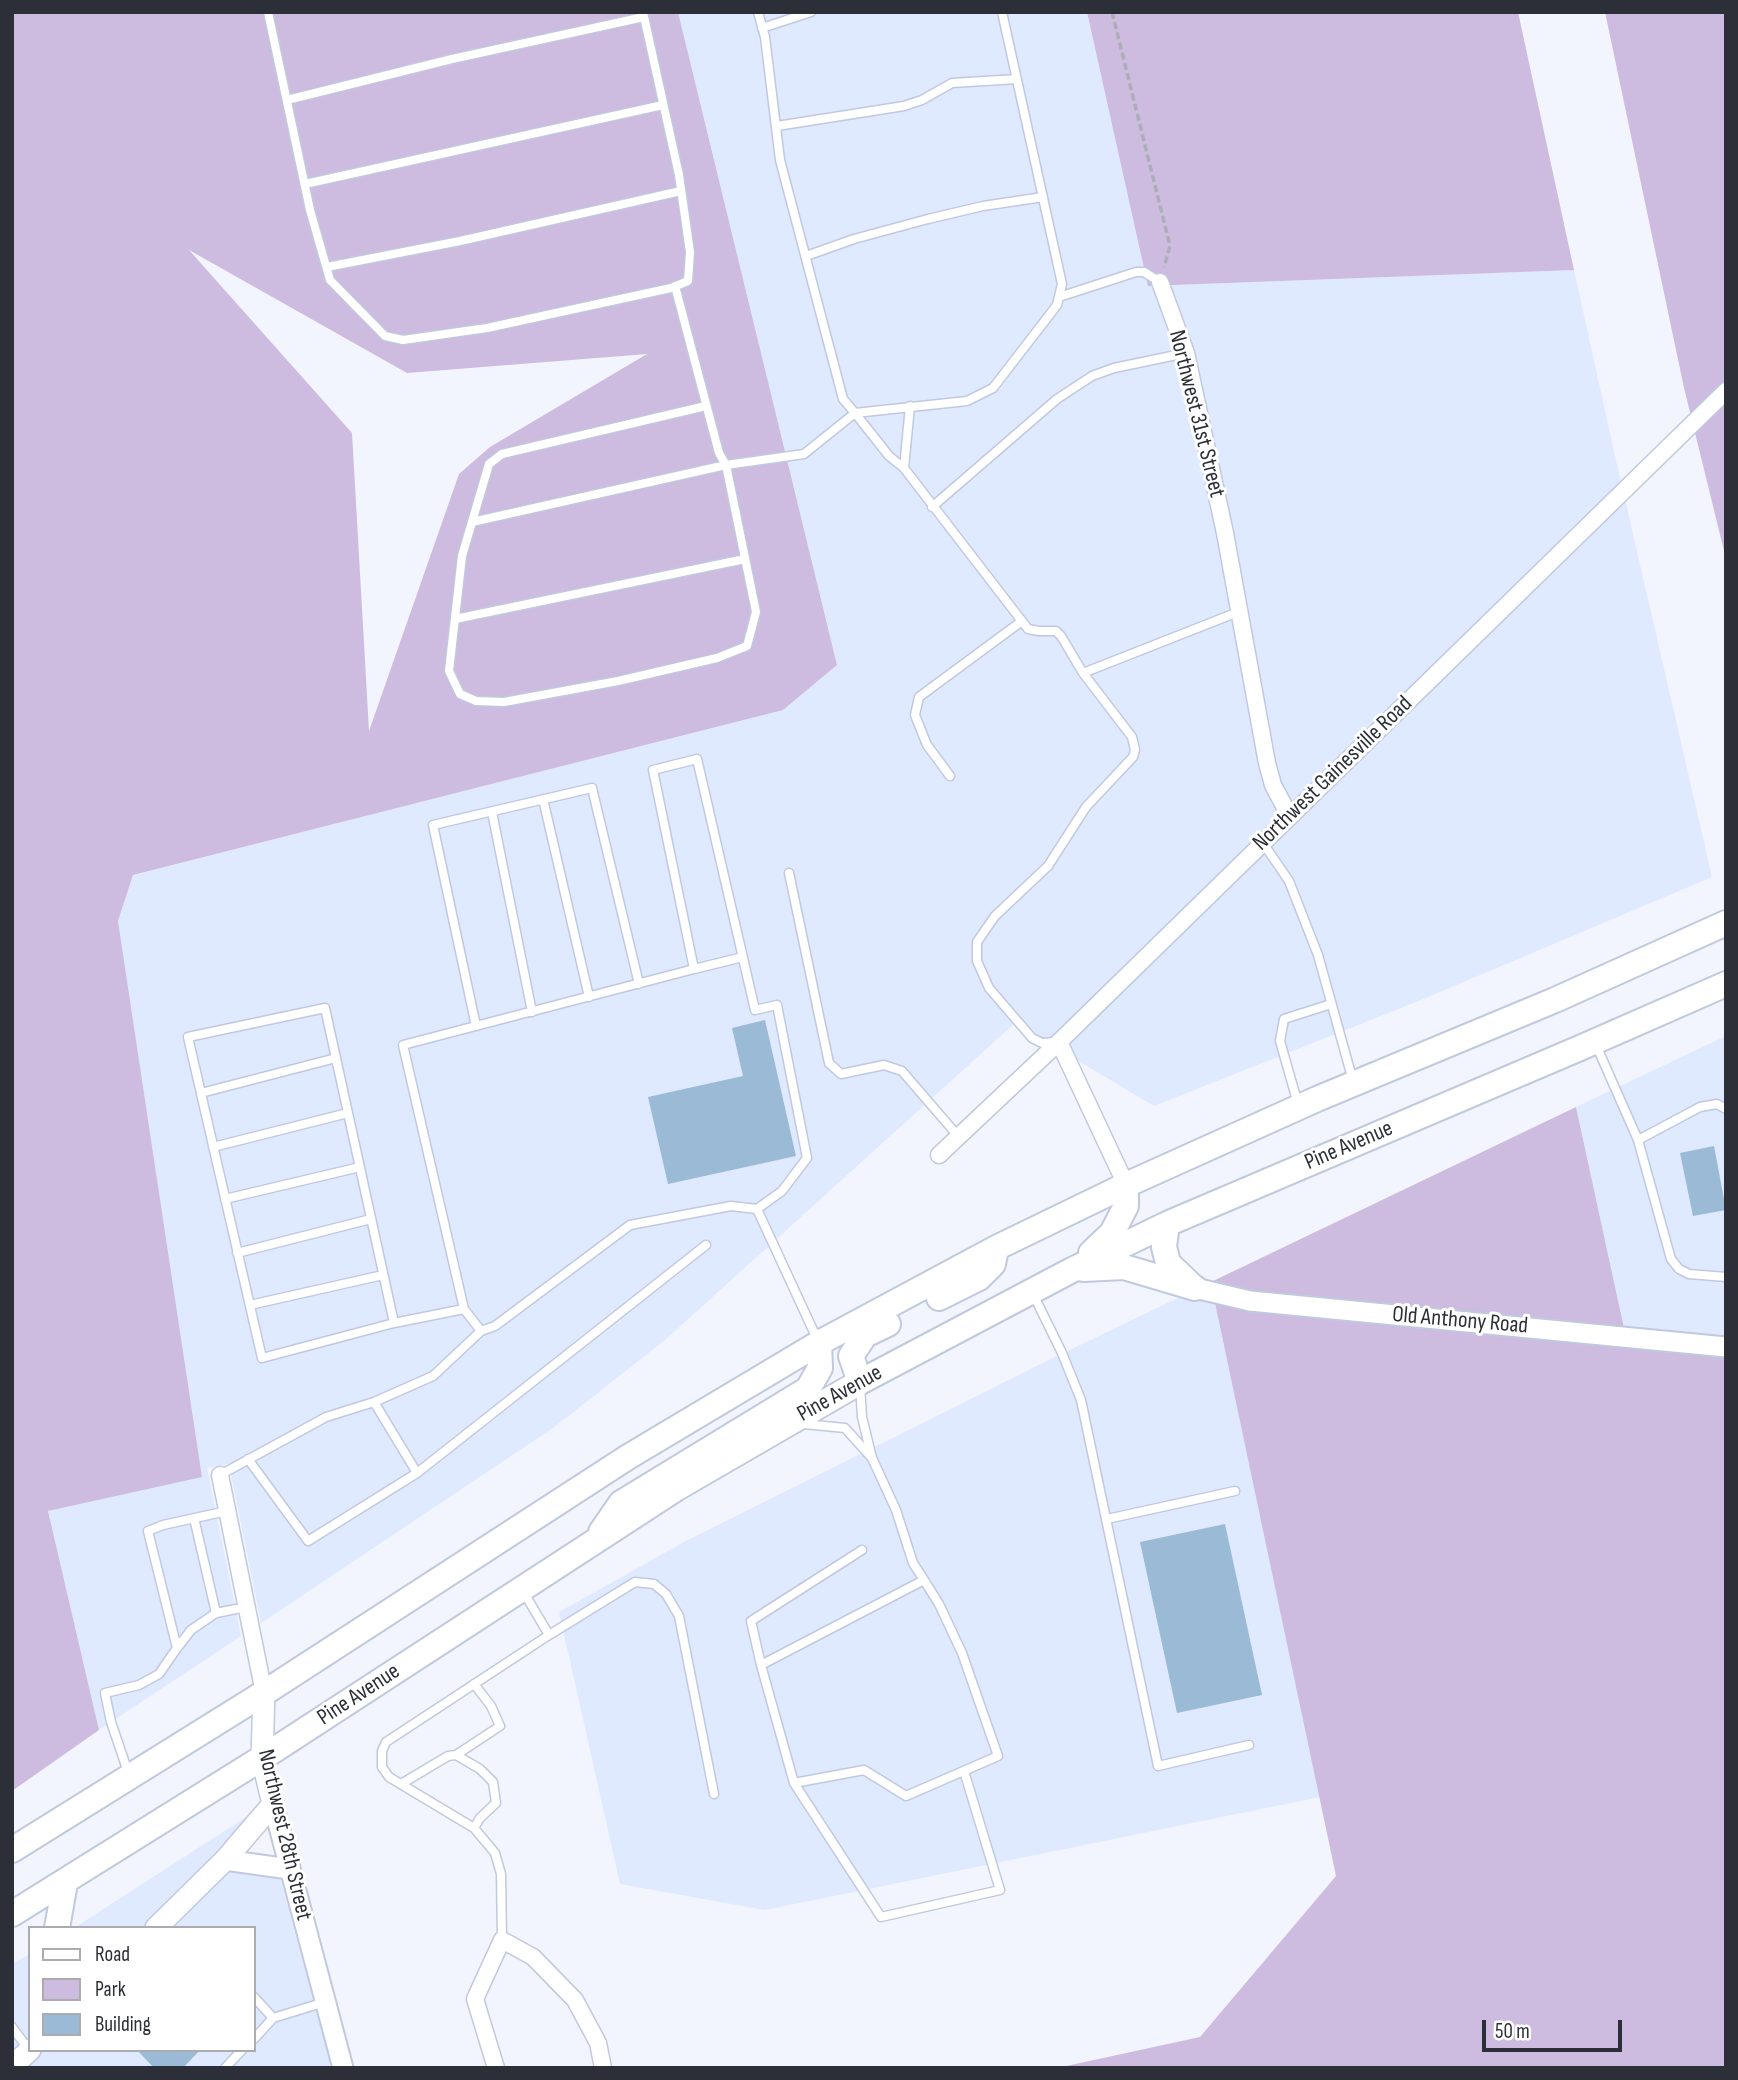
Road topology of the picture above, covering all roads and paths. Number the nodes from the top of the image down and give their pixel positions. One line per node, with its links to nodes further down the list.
1 (268, 12): 9 (lane)
2 (758, 12): 7 (lane)
3 (811, 12): 7 (lane)
4 (1002, 12): 8 (lane)
5 (1112, 12): 17 (path)
6 (643, 15): 9 (lane); 10 (lane)
7 (762, 28): 11 (lane)
8 (1017, 79): 11 (lane); 14 (lane)
9 (287, 100): 12 (lane)
10 (663, 105): 12 (lane); 13 (lane)
11 (777, 126): 15 (lane)
12 (305, 184): 16 (lane)
13 (681, 191): 16 (lane); 18 (lane)
14 (1043, 197): 15 (lane); 19 (lane)
15 (806, 256): 24 (lane)
16 (327, 267): 18 (lane)
17 (1160, 282): 19 (lane); 20 (street, Northwest 31st Street)
18 (675, 286): 22 (lane)
19 (1059, 297): 23 (lane)
20 (1186, 353): 27 (lane); 30 (street, Northwest 31st Street)
21 (1726, 391): 37 (street, Northwest Gainesville Road)
22 (706, 406): 25 (lane); 28 (lane)
23 (910, 406): 24 (lane); 26 (lane)
24 (855, 412): 25 (lane); 26 (lane)
25 (726, 466): 28 (lane); 29 (lane)
26 (904, 468): 27 (lane)
27 (932, 508): 32 (lane)
28 (472, 523): 31 (lane)
29 (745, 559): 31 (lane); 31 (lane)
30 (1238, 612): 33 (lane); 37 (street, Northwest 31st Street)
31 (455, 618)
32 (1022, 621): 33 (lane); 34 (lane)
33 (1083, 673): 49 (lane)
34 (950, 776)
35 (543, 799): 36 (lane); 43 (lane); 45 (lane)
36 (492, 812): 47 (lane); 48 (lane)
37 (1290, 817): 38 (street, Northwest Gainesville Road)
38 (1263, 843): 46 (lane); 49 (street, Northwest Gainesville Road)
39 (789, 873): 57 (lane)
40 (1726, 923): 52 (highway)
41 (743, 957): 42 (lane); 42 (lane); 64 (lane)
42 (694, 969): 43 (lane)
43 (639, 984): 45 (lane)
44 (1726, 984): 50 (highway, Pine Avenue)
45 (589, 997): 47 (lane)
46 (1331, 1004): 52 (lane); 54 (lane)
47 (532, 1012): 48 (lane)
48 (477, 1026): 76 (lane)
49 (1059, 1042): 57 (street, Northwest Gainesville Road); 62 (street)
50 (1595, 1042): 58 (lane); 66 (highway, Pine Avenue)
51 (336, 1058): 53 (lane); 53 (lane); 56 (lane)
52 (1354, 1084): 54 (highway)
53 (201, 1093): 59 (lane)
54 (1299, 1107): 62 (highway)
55 (1726, 1109): 58 (lane)
56 (348, 1113): 59 (lane); 61 (lane)
57 (958, 1136): 60 (street, Northwest Gainesville Road)
58 (1638, 1140): 72 (lane)
59 (214, 1147): 63 (lane)
60 (939, 1155)
61 (360, 1167): 63 (lane); 65 (lane)
62 (1126, 1185): 68 (highway); 70 (highway)
63 (225, 1199): 69 (lane)
64 (757, 1209): 78 (lane); 79 (lane)
65 (371, 1219): 69 (lane); 71 (lane)
66 (1167, 1224): 70 (highway, Pine Avenue); 73 (highway)
67 (706, 1245): 86 (lane)
68 (996, 1248): 79 (highway); 81 (highway)
69 (237, 1253): 75 (lane)
70 (1072, 1270): 73 (highway); 74 (highway, Pine Avenue)
71 (383, 1275): 75 (lane); 77 (lane)
72 (1726, 1277)
73 (1195, 1289): 80 (street, Old Anthony Road)
74 (1032, 1291): 81 (highway, Pine Avenue); 91 (lane)
75 (250, 1305): 77 (lane)
76 (464, 1310): 77 (lane); 78 (lane)
77 (394, 1323)
78 (481, 1331): 82 (lane)
79 (819, 1343): 92 (highway); 102 (highway)
80 (1726, 1347)
81 (860, 1382): 83 (highway, Pine Avenue); 84 (lane)
82 (374, 1402): 85 (lane); 86 (lane)
83 (783, 1426): 84 (lane); 92 (highway, Pine Avenue)
84 (872, 1458): 94 (lane)
85 (248, 1459): 86 (lane); 87 (lane)
86 (417, 1473)
87 (220, 1475): 89 (street, Northwest 28th Street)
88 (1235, 1491): 91 (lane)
89 (227, 1511): 90 (lane); 96 (street, Northwest 28th Street)
90 (194, 1518): 97 (lane); 99 (lane)
91 (1107, 1519): 103 (lane)
92 (595, 1541): 95 (highway, Pine Avenue)
93 (862, 1550): 100 (lane)
94 (924, 1580): 100 (lane); 106 (lane)
95 (522, 1588): 98 (lane); 105 (highway, Pine Avenue)
96 (246, 1607): 97 (lane); 102 (street, Northwest 28th Street)
97 (216, 1613): 99 (lane)
98 (549, 1635): 101 (lane); 110 (lane)
99 (177, 1648): 107 (lane)
100 (761, 1665): 108 (lane)
101 (474, 1684): 104 (lane); 109 (lane)
102 (264, 1693): 105 (main road, Northwest 28th Street); 107 (highway)
103 (1249, 1745)
104 (456, 1755): 109 (lane); 112 (lane)
105 (262, 1758): 111 (main road, Northwest 28th Street); 116 (highway, Pine Avenue)
106 (964, 1771): 108 (lane); 108 (lane)
107 (130, 1777): 113 (highway)
108 (794, 1783)
109 (401, 1784): 112 (lane)
110 (714, 1794)
111 (273, 1804): 114 (main road); 115 (street, Northwest 28th Street)
112 (474, 1828): 120 (lane)
113 (12, 1850)
114 (225, 1860): 115 (street); 119 (main road)
115 (289, 1869): 122 (street, Northwest 28th Street)
116 (65, 1883): 117 (highway, Pine Avenue); 118 (highway)
117 (12, 1914)
118 (57, 1926)
119 (158, 1926)
120 (502, 1940): 132 (street); 133 (street)
121 (256, 1999): 123 (lane)
122 (325, 2002): 123 (lane); 131 (street, Northwest 28th Street)
123 (273, 2018): 125 (lane)
124 (12, 2027): 126 (lane)
125 (256, 2037)
126 (28, 2049)
127 (28, 2051): 129 (main road)
128 (240, 2052): 130 (lane)
129 (12, 2066)
130 (225, 2068)
131 (343, 2068)
132 (496, 2068)
133 (603, 2068)

